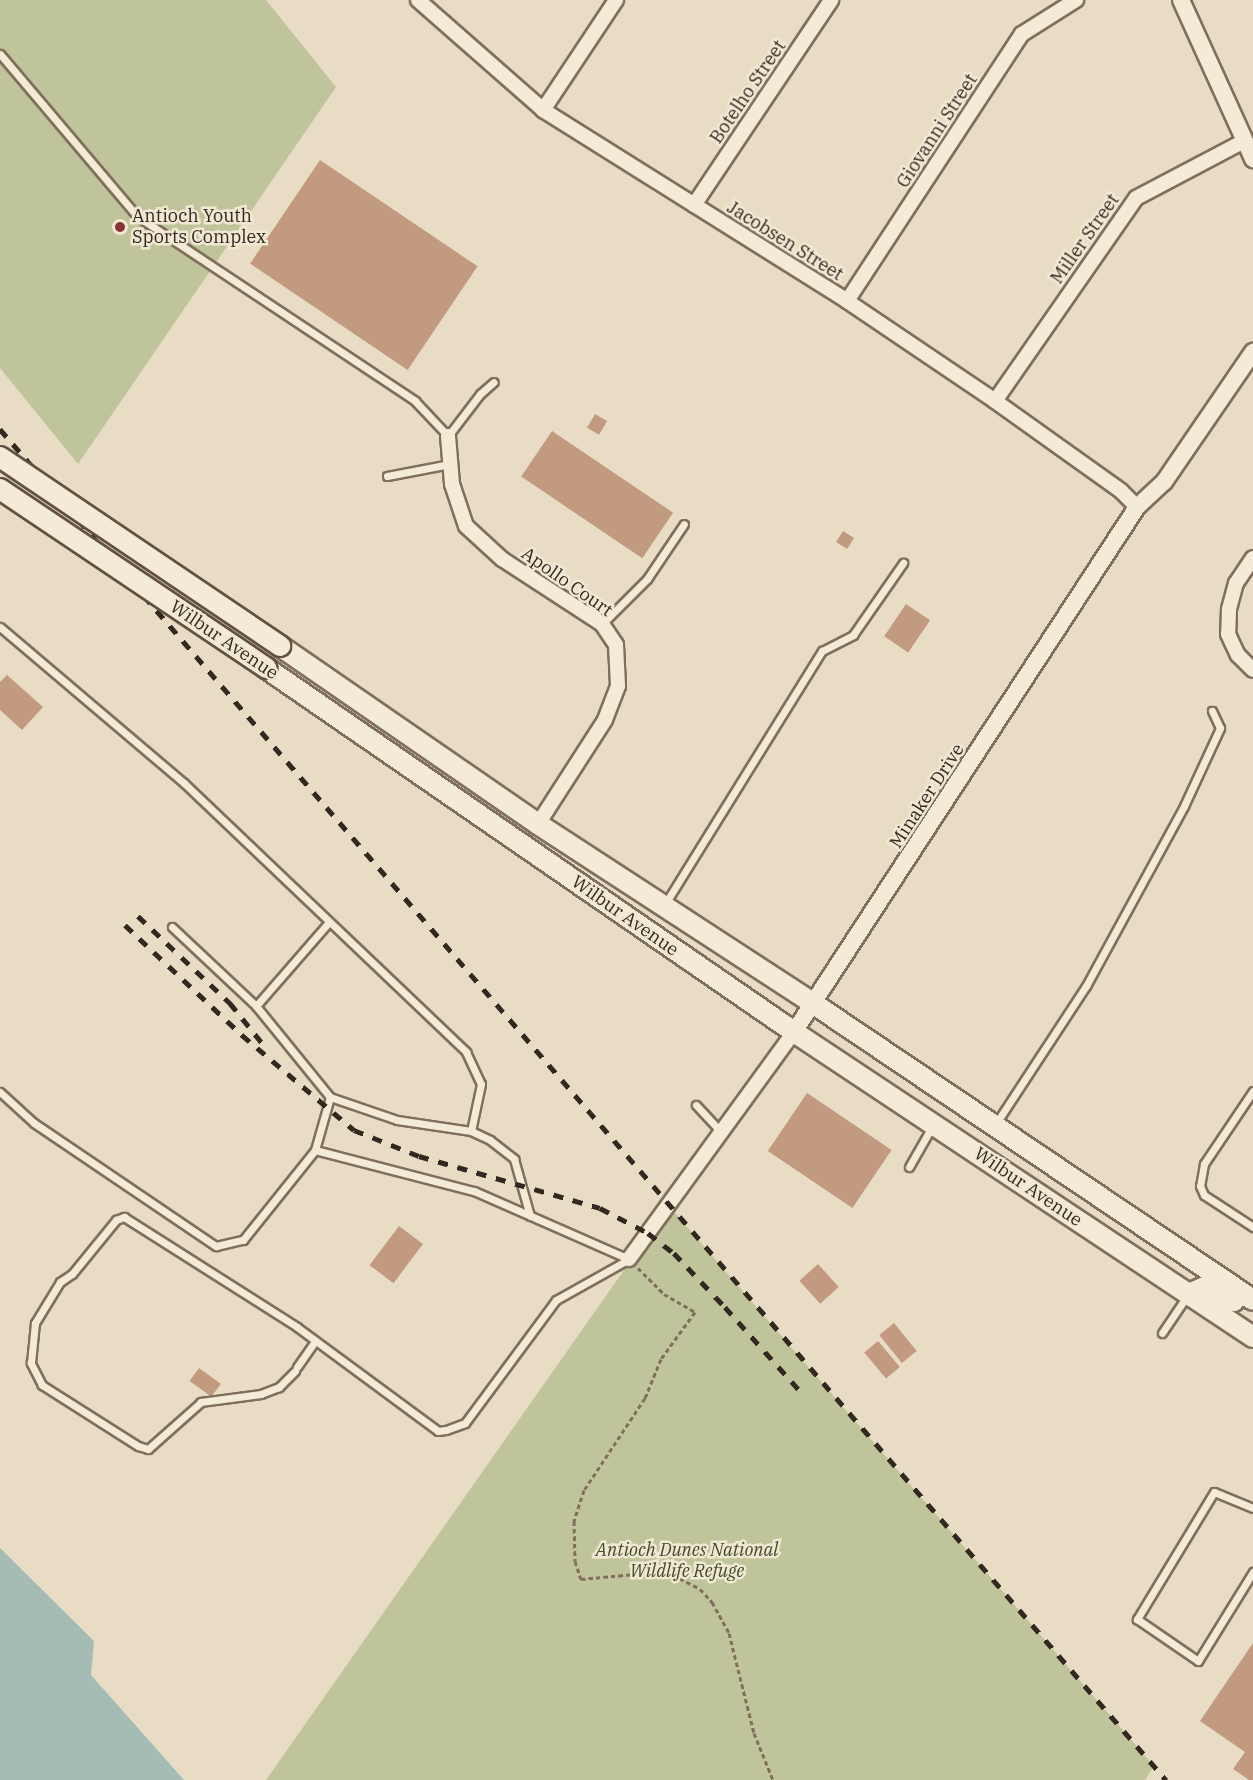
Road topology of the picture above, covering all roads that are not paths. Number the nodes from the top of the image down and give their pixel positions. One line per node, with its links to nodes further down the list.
1 (418, 0): 7 (street, Jacobsen Street)
2 (616, 0): 7 (street)
3 (831, 0): 10 (street, Botelho Street)
4 (1076, 0): 11 (street, Giovanni Street)
5 (1181, 0): 8 (street)
6 (0, 54): 15 (lane)
7 (543, 110): 10 (street, Jacobsen Street)
8 (1244, 141): 9 (street); 14 (street, Miller Street)
9 (1253, 159)
10 (694, 205): 11 (street, Jacobsen Street)
11 (847, 301): 14 (street, Jacobsen Street)
12 (1253, 352): 20 (street, Minaker Drive)
13 (494, 382): 15 (lane)
14 (995, 401): 20 (street, Jacobsen Street)
15 (448, 436): 17 (street, Apollo Court)
16 (0, 457): 28 (main road, Wilbur Avenue, bridge)
17 (450, 464): 18 (lane); 24 (street, Apollo Court)
18 (387, 476)
19 (0, 489): 29 (main road, Wilbur Avenue, bridge)
20 (1137, 507): 33 (street, Minaker Drive)
21 (684, 524): 24 (lane)
22 (1253, 558): 26 (street)
23 (903, 563): 30 (lane)
24 (602, 624): 28 (street, Apollo Court)
25 (0, 627): 31 (lane)
26 (1253, 670)
27 (1212, 711): 41 (lane)
28 (538, 824): 29 (main road); 30 (main road, Wilbur Avenue)
29 (524, 846): 35 (main road, Wilbur Avenue)
30 (663, 906): 33 (main road, Wilbur Avenue)
31 (329, 922): 34 (lane); 42 (lane)
32 (172, 927): 34 (lane)
33 (814, 1004): 35 (street, Minaker Drive); 41 (main road, Wilbur Avenue)
34 (256, 1006): 38 (lane)
35 (794, 1032): 40 (main road, Wilbur Avenue); 43 (street, Minaker Drive)
36 (1253, 1091): 47 (lane)
37 (0, 1092): 44 (lane)
38 (330, 1097): 42 (lane); 44 (lane)
39 (696, 1105): 43 (lane)
40 (933, 1124): 45 (lane); 49 (main road, Wilbur Avenue)
41 (995, 1125): 50 (main road, Wilbur Avenue)
42 (471, 1131): 46 (lane)
43 (721, 1132): 48 (street, Minaker Drive)
44 (315, 1150): 46 (lane)
45 (909, 1167)
46 (530, 1216): 48 (lane)
47 (1253, 1227)
48 (629, 1259): 54 (lane)
49 (1189, 1294): 51 (main road); 52 (lane); 53 (main road, Wilbur Avenue)
50 (1253, 1300)
51 (1253, 1309)
52 (1162, 1333)
53 (1253, 1337)
54 (315, 1341): 54 (lane)
55 (1253, 1508): 56 (lane)
56 (1253, 1572)

